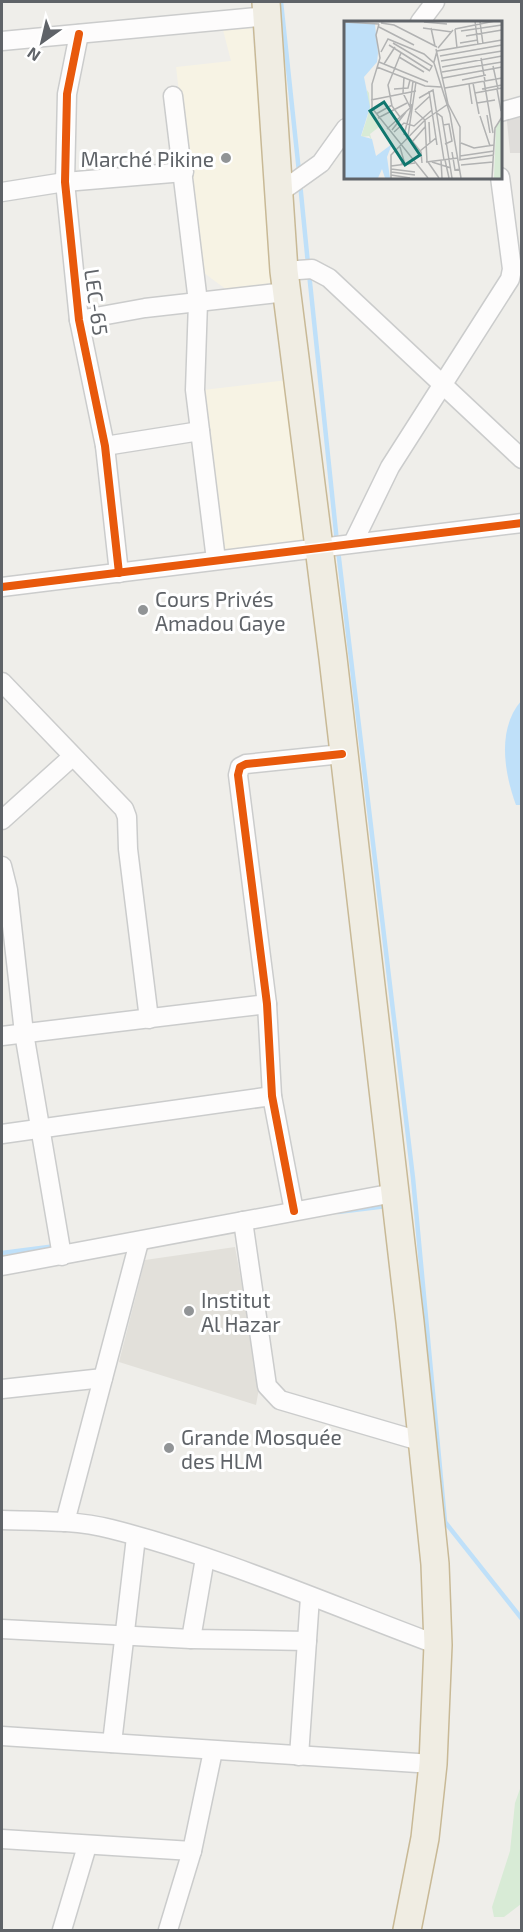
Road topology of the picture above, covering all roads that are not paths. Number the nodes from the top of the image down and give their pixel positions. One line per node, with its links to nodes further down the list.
1 (435, 2): 3 (street)
2 (267, 9): 4 (street); 14 (highway)
3 (421, 21)
4 (79, 34): 5 (street); 12 (street, LEC-65)
5 (2, 41)
6 (173, 96): 10 (street)
7 (522, 106): 8 (street)
8 (502, 112)
9 (344, 131): 14 (street)
10 (184, 172): 12 (street); 16 (street)
11 (500, 178): 18 (street)
12 (65, 182): 13 (street); 17 (street, LEC-65)
13 (2, 192)
14 (279, 193): 15 (highway)
15 (285, 281): 16 (street); 18 (street); 24 (highway)
16 (198, 302): 17 (street); 19 (street)
17 (79, 320): 20 (street, LEC-65)
18 (444, 386): 21 (street); 23 (street)
19 (200, 431): 20 (street); 25 (street)
20 (105, 446): 26 (street, LEC-65)
21 (522, 459)
22 (522, 523): 23 (street)
23 (353, 543): 24 (street)
24 (319, 550): 25 (street); 29 (highway)
25 (216, 560): 26 (street)
26 (119, 573): 27 (street)
27 (2, 587)
28 (2, 682): 30 (street)
29 (342, 754): 33 (street); 40 (highway)
30 (72, 758): 31 (street); 34 (street)
31 (2, 820)
32 (2, 866): 35 (street)
33 (267, 1004): 34 (street); 37 (street)
34 (149, 1019): 35 (street)
35 (24, 1034): 36 (street); 38 (street)
36 (2, 1036)
37 (272, 1096): 38 (street); 41 (street)
38 (40, 1131): 39 (street); 44 (street)
39 (2, 1134)
40 (394, 1193): 41 (street); 48 (highway)
41 (294, 1210): 42 (street)
42 (243, 1221): 43 (street); 48 (street)
43 (139, 1242): 44 (street); 46 (street)
44 (62, 1256): 45 (street)
45 (2, 1266)
46 (103, 1378): 47 (street); 50 (street)
47 (2, 1389)
48 (423, 1442): 58 (highway)
49 (2, 1520): 50 (street)
50 (65, 1522): 51 (street)
51 (136, 1537): 52 (street); 55 (street)
52 (205, 1558): 53 (street); 56 (street)
53 (309, 1597): 57 (street); 58 (street)
54 (2, 1629): 55 (street)
55 (126, 1636): 56 (street); 60 (street)
56 (191, 1639): 57 (street)
57 (307, 1641): 62 (street)
58 (438, 1645): 63 (highway)
59 (2, 1736): 60 (street)
60 (112, 1743): 61 (street)
61 (213, 1751): 62 (street); 66 (street)
62 (299, 1756): 63 (street)
63 (433, 1764): 69 (highway)
64 (2, 1839): 65 (street)
65 (87, 1846): 66 (street); 67 (street)
66 (192, 1851): 68 (street)
67 (62, 1930)
68 (168, 1930)
69 (407, 1930)

